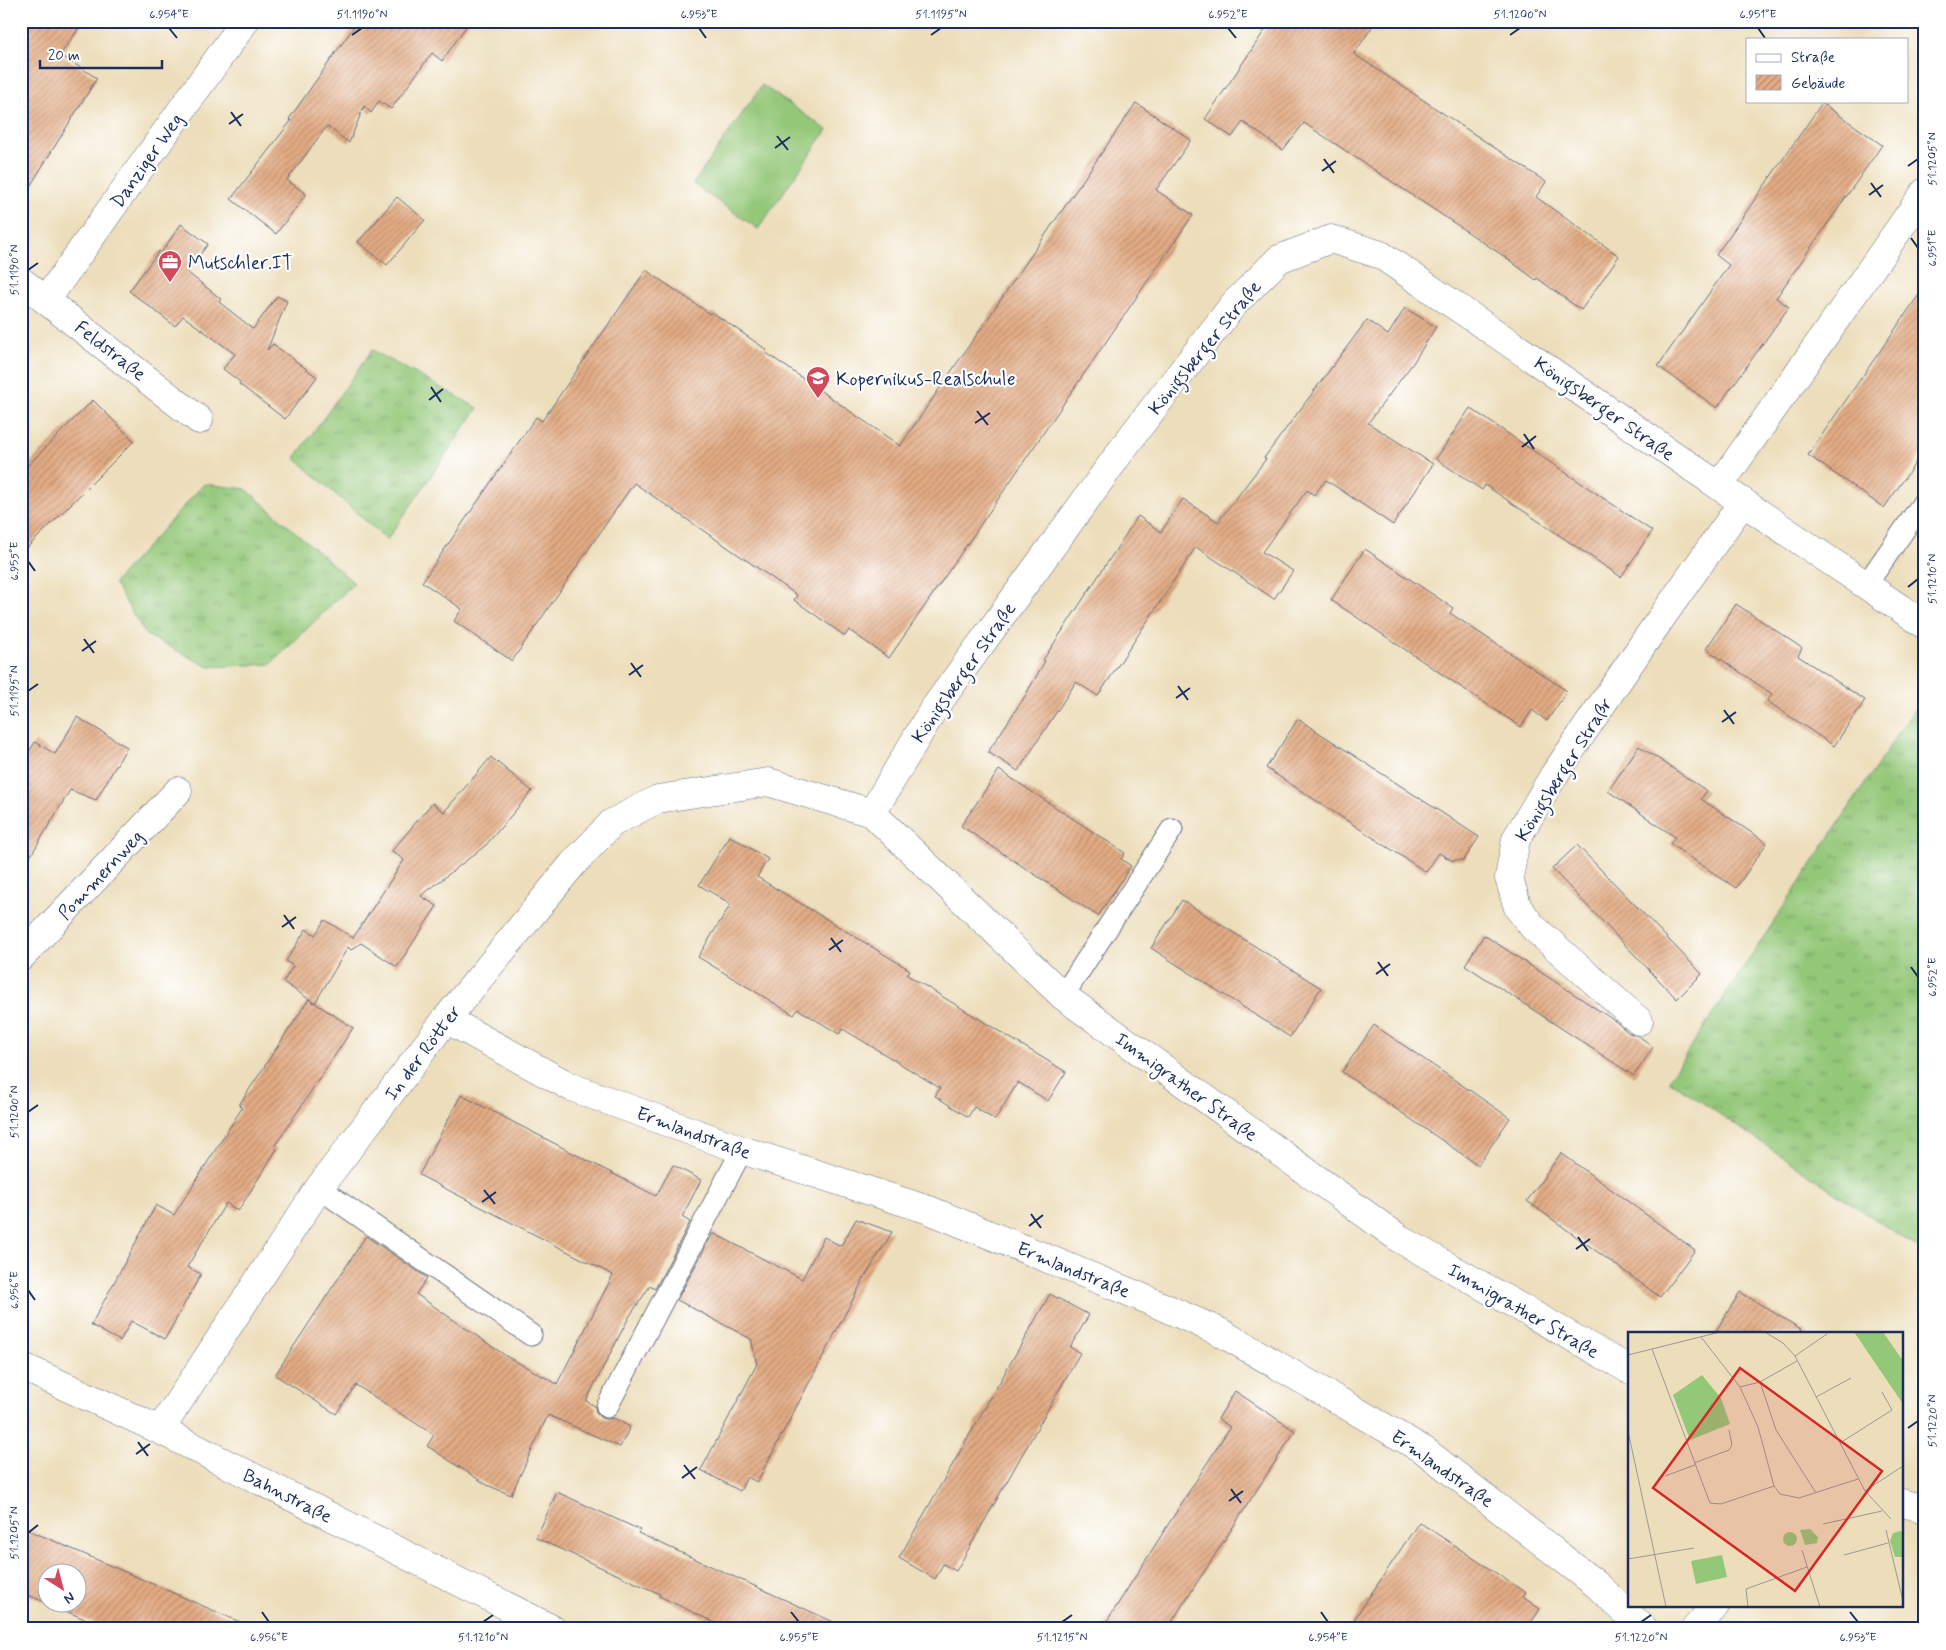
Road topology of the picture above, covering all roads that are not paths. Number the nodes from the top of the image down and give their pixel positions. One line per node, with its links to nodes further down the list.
1 (244, 21): 4 (street, Danziger Weg)
2 (1925, 192): 6 (street)
3 (21, 281): 4 (street, Feldstraße)
4 (46, 300): 5 (street, Feldstraße)
5 (199, 420)
6 (1719, 486): 8 (street, Königsberger Straße); 13 (street, Königsberger Straße)
7 (1925, 500): 9 (lane)
8 (1743, 502): 9 (street, Königsberger Straße); 18 (street, Königsberger Straßr)
9 (1866, 585): 10 (street, Königsberger Straße)
10 (1925, 624)
11 (768, 782): 13 (street, Immigrather Straße); 17 (street, In der Rötter)
12 (178, 792): 15 (street, Pommernweg)
13 (872, 813): 16 (street, Immigrather Straße)
14 (1172, 829): 16 (lane)
15 (21, 957)
16 (1062, 996): 23 (street, Immigrather Straße)
17 (446, 1019): 19 (street, Ermlandstraße); 20 (street, In der Rötter)
18 (1639, 1021)
19 (742, 1150): 24 (lane); 30 (street, Ermlandstraße)
20 (319, 1188): 21 (lane); 25 (street, In der Rötter)
21 (531, 1335)
22 (21, 1366): 25 (street, Bahnstraße)
23 (1628, 1369)
24 (607, 1407)
25 (160, 1430): 29 (street, Bahnstraße)
26 (1904, 1504): 27 (street)
27 (1925, 1509)
28 (1712, 1608): 31 (street)
29 (552, 1629)
30 (1644, 1629)
31 (1695, 1629)

